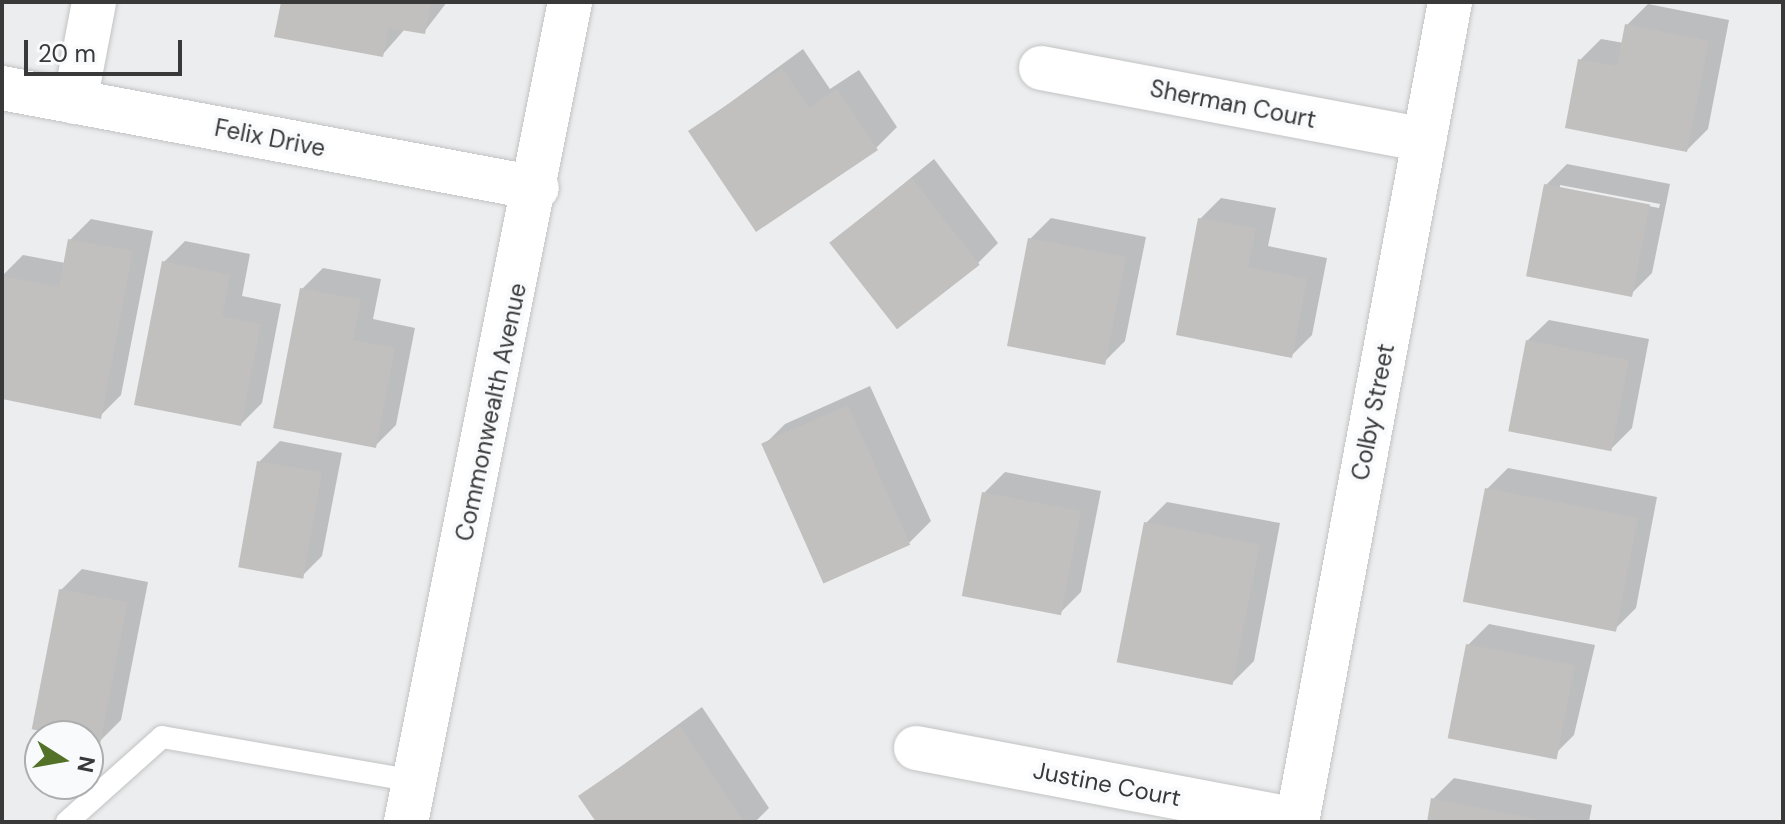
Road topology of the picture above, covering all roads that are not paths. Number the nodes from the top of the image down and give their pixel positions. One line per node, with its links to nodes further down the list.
1 (94, 2): 6 (street)
2 (570, 2): 8 (street, Commonwealth Avenue)
3 (1450, 2): 7 (street, Colby Street)
4 (1041, 68): 7 (street, Sherman Court)
5 (2, 88): 6 (street, Felix Drive)
6 (75, 102): 8 (street, Felix Drive)
7 (1424, 140): 11 (street, Colby Street)
8 (537, 188): 10 (street, Commonwealth Avenue)
9 (916, 748): 11 (street, Justine Court)
10 (411, 801): 12 (lane)
11 (1297, 821)
12 (67, 822)

